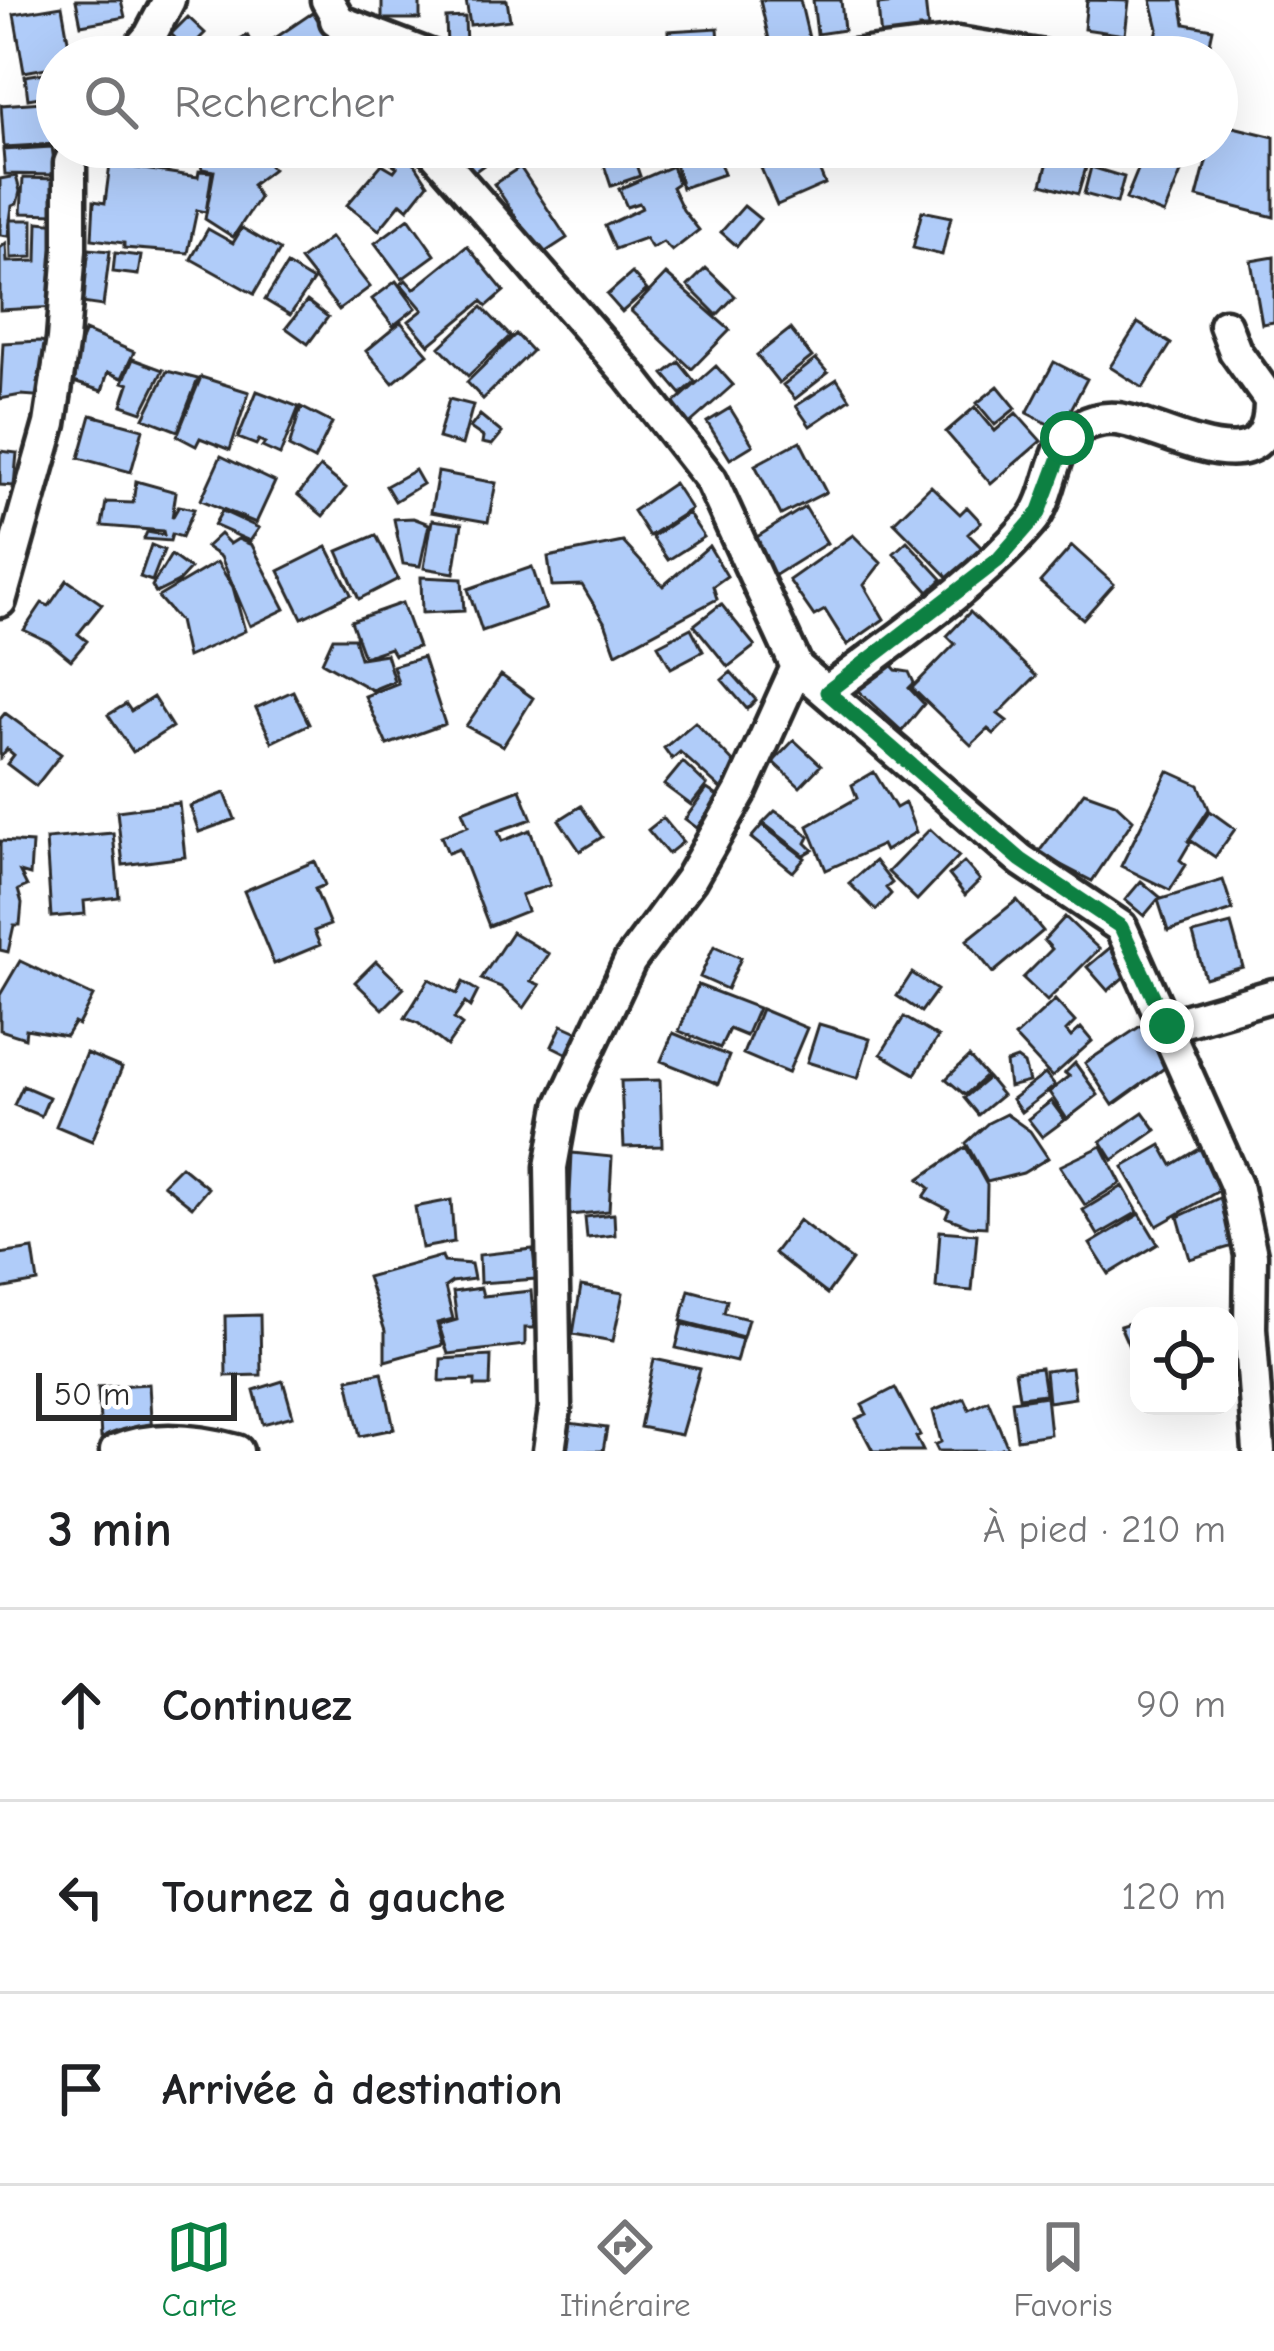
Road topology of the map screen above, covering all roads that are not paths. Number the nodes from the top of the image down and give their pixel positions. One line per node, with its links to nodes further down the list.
1 (170, 0): 3 (street)
2 (332, 10): 4 (street); 5 (street)
3 (150, 36)
4 (347, 36)
5 (387, 36)
6 (70, 168): 9 (street)
7 (448, 168): 10 (street)
8 (1225, 326): 11 (street)
9 (0, 602)
10 (797, 667): 11 (street); 16 (street)
11 (827, 692): 13 (street)
12 (1274, 995): 13 (street)
13 (1167, 1026): 17 (street)
14 (116, 1451): 15 (street)
15 (237, 1451)
16 (549, 1451)
17 (1259, 1451)

